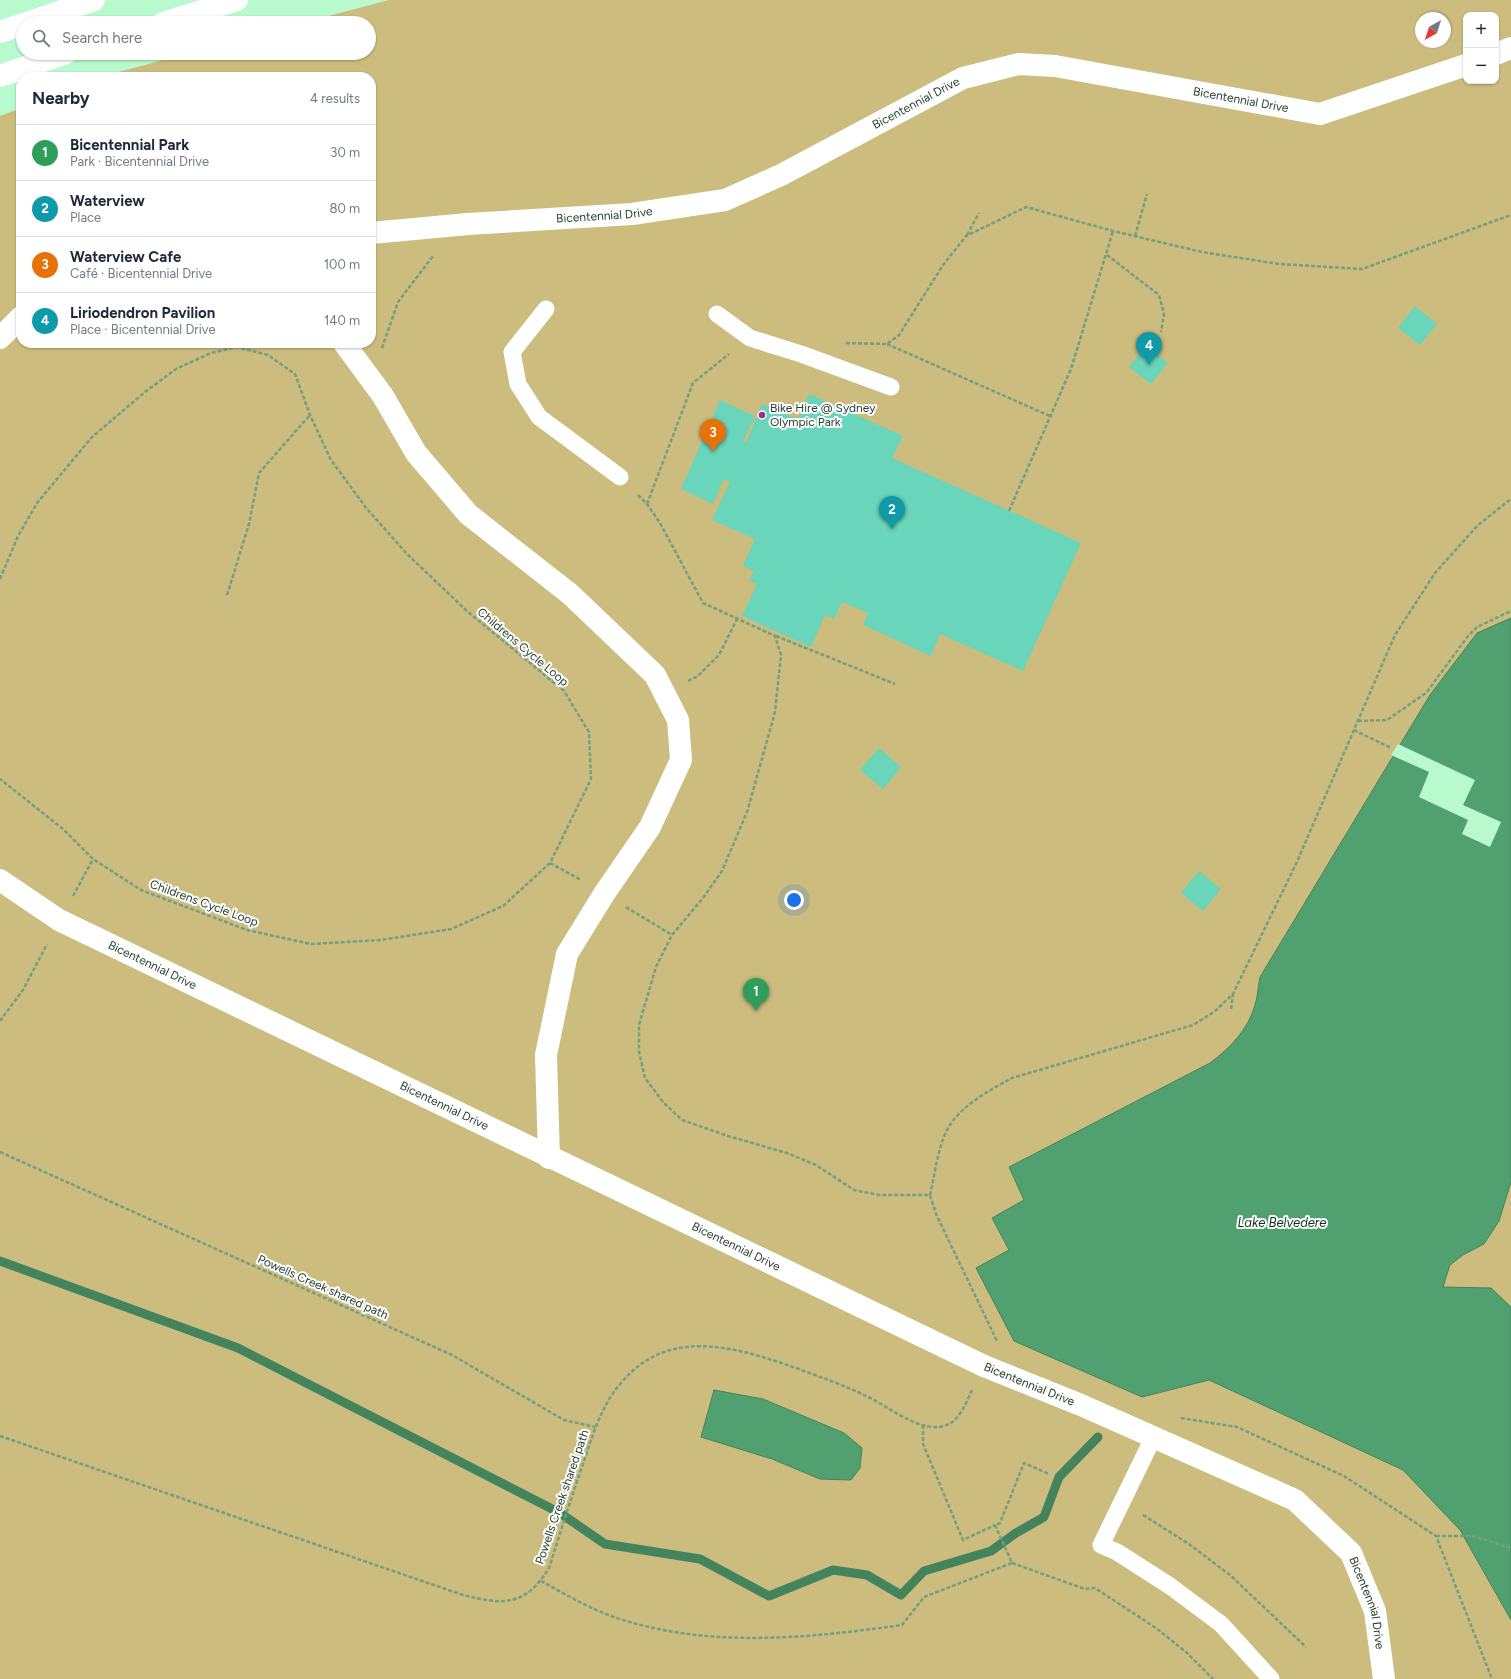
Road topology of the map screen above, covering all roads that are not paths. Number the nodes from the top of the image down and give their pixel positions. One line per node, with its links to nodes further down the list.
1 (94, 0): 3 (main road)
2 (237, 0): 4 (main road)
3 (47, 16)
4 (186, 16)
5 (16, 26): 6 (main road)
6 (0, 32)
7 (1511, 48): 8 (main road)
8 (1499, 53)
9 (46, 60): 11 (main road)
10 (1463, 66): 12 (main road, Bicentennial Drive)
11 (0, 76)
12 (376, 233)
13 (546, 309): 19 (lane)
14 (717, 314): 18 (lane)
15 (16, 322): 16 (main road)
16 (0, 338)
17 (348, 348): 21 (main road)
18 (891, 387)
19 (620, 477)
20 (0, 880): 21 (main road, Bicentennial Drive)
21 (549, 1158): 22 (main road, Bicentennial Drive)
22 (1153, 1438): 23 (lane); 24 (main road, Bicentennial Drive)
23 (1271, 1679)
24 (1384, 1679)

